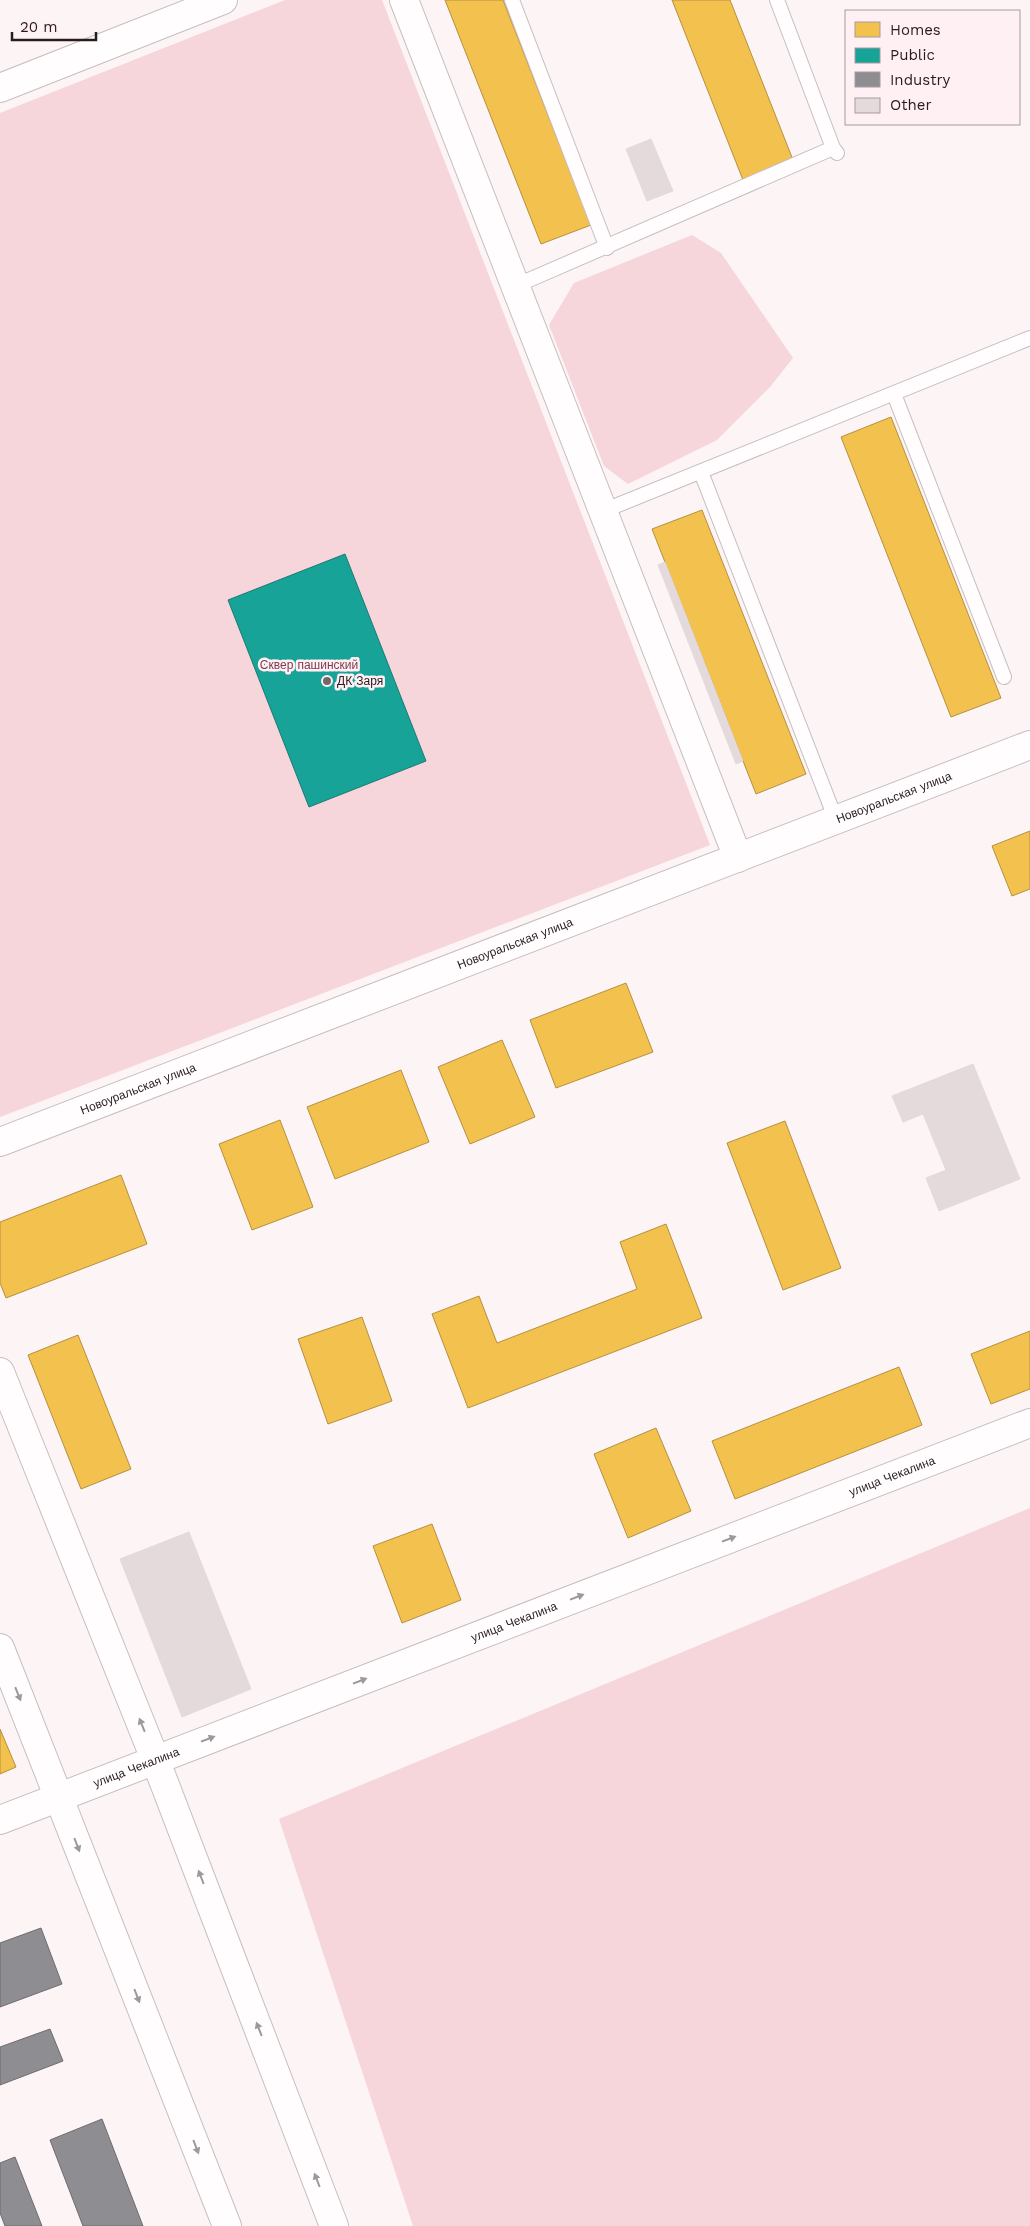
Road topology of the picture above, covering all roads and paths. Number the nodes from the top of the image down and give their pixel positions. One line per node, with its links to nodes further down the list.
1 (223, 0): 5 (street)
2 (404, 0): 7 (street)
3 (512, 0): 6 (lane)
4 (776, 0): 6 (lane)
5 (0, 88)
6 (608, 248): 7 (lane)
7 (515, 286): 11 (street)
8 (1030, 338): 9 (lane)
9 (894, 394): 10 (lane); 12 (lane)
10 (701, 472): 11 (lane); 14 (lane)
11 (603, 511): 15 (street)
12 (1004, 676)
13 (1030, 745): 14 (street, Новоуральская улица)
14 (836, 820): 15 (street, Новоуральская улица)
15 (738, 858): 16 (street, Новоуральская улица)
16 (0, 1142)
17 (0, 1372): 20 (street, one-way to 17)
18 (1030, 1423): 20 (street, улица Чекалина, one-way to 18)
19 (0, 1648): 21 (street, one-way to 21)
20 (155, 1759): 21 (street, улица Чекалина); 24 (street, one-way to 20)
21 (59, 1797): 22 (street, улица Чекалина); 23 (street, one-way to 23)
22 (0, 1820)
23 (227, 2226)
24 (334, 2226)

